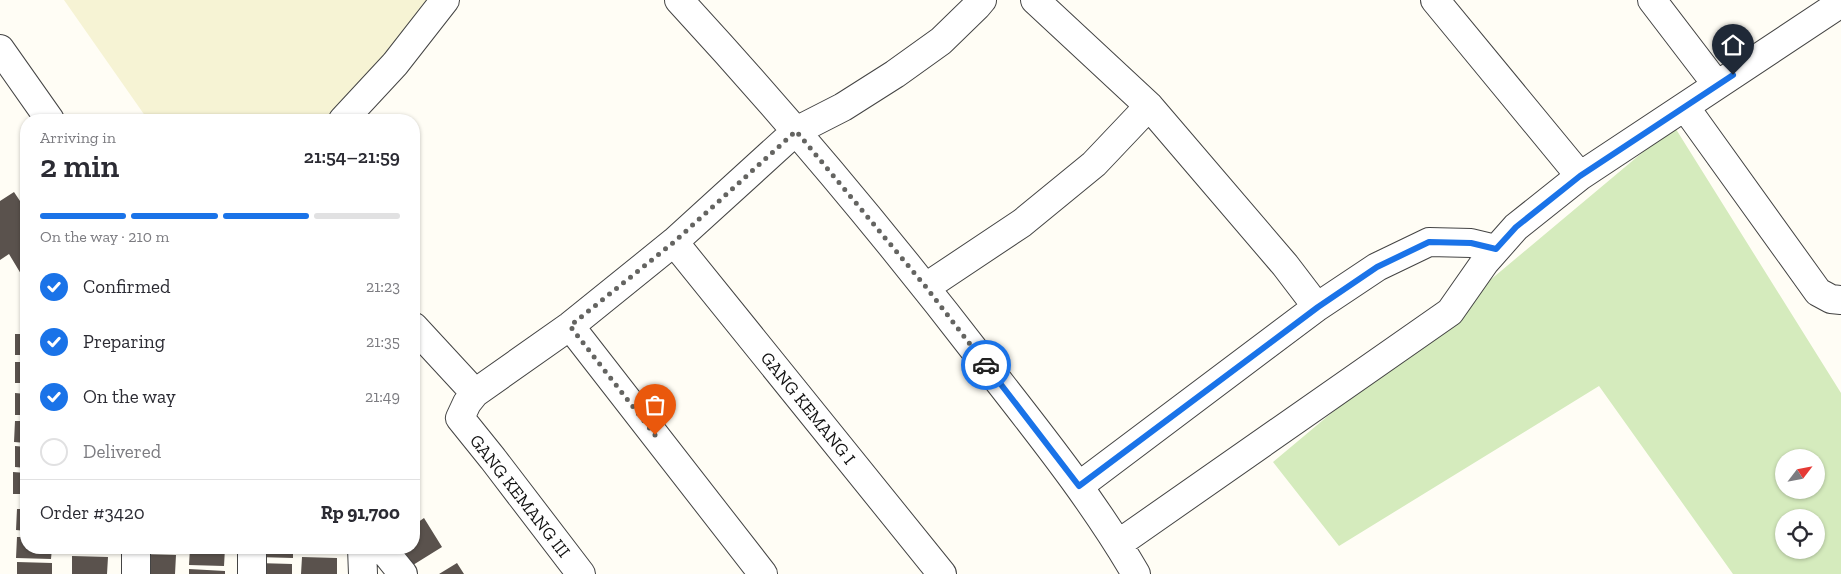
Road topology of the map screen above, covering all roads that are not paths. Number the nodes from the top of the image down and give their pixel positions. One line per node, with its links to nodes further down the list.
1 (445, 0): 13 (street)
2 (679, 0): 14 (street)
3 (982, 0): 14 (street)
4 (1035, 0): 10 (street)
5 (1435, 0): 15 (street)
6 (1652, 0): 9 (street)
7 (1841, 3): 9 (street)
8 (0, 50): 12 (street)
9 (1717, 85): 11 (street)
10 (1149, 106): 18 (street); 20 (street)
11 (1685, 107): 15 (street); 19 (street)
12 (46, 114)
13 (349, 114)
14 (796, 131): 16 (street); 18 (street)
15 (1580, 176): 17 (street)
16 (674, 242): 21 (street); 36 (street, GANG KEMANG I)
17 (1496, 249): 20 (street); 25 (street)
18 (926, 287): 24 (street)
19 (1841, 300)
20 (1318, 307): 24 (street)
21 (570, 326): 23 (street); 35 (street)
22 (420, 334): 23 (street)
23 (475, 394): 34 (street, GANG KEMANG III)
24 (1079, 486): 25 (street)
25 (1118, 544): 37 (street)
26 (136, 554): 30 (street)
27 (252, 554): 31 (street)
28 (362, 554): 32 (street)
29 (387, 554): 33 (street)
30 (136, 574)
31 (252, 574)
32 (363, 574)
33 (403, 574)
34 (581, 574)
35 (763, 574)
36 (942, 574)
37 (1136, 574)

